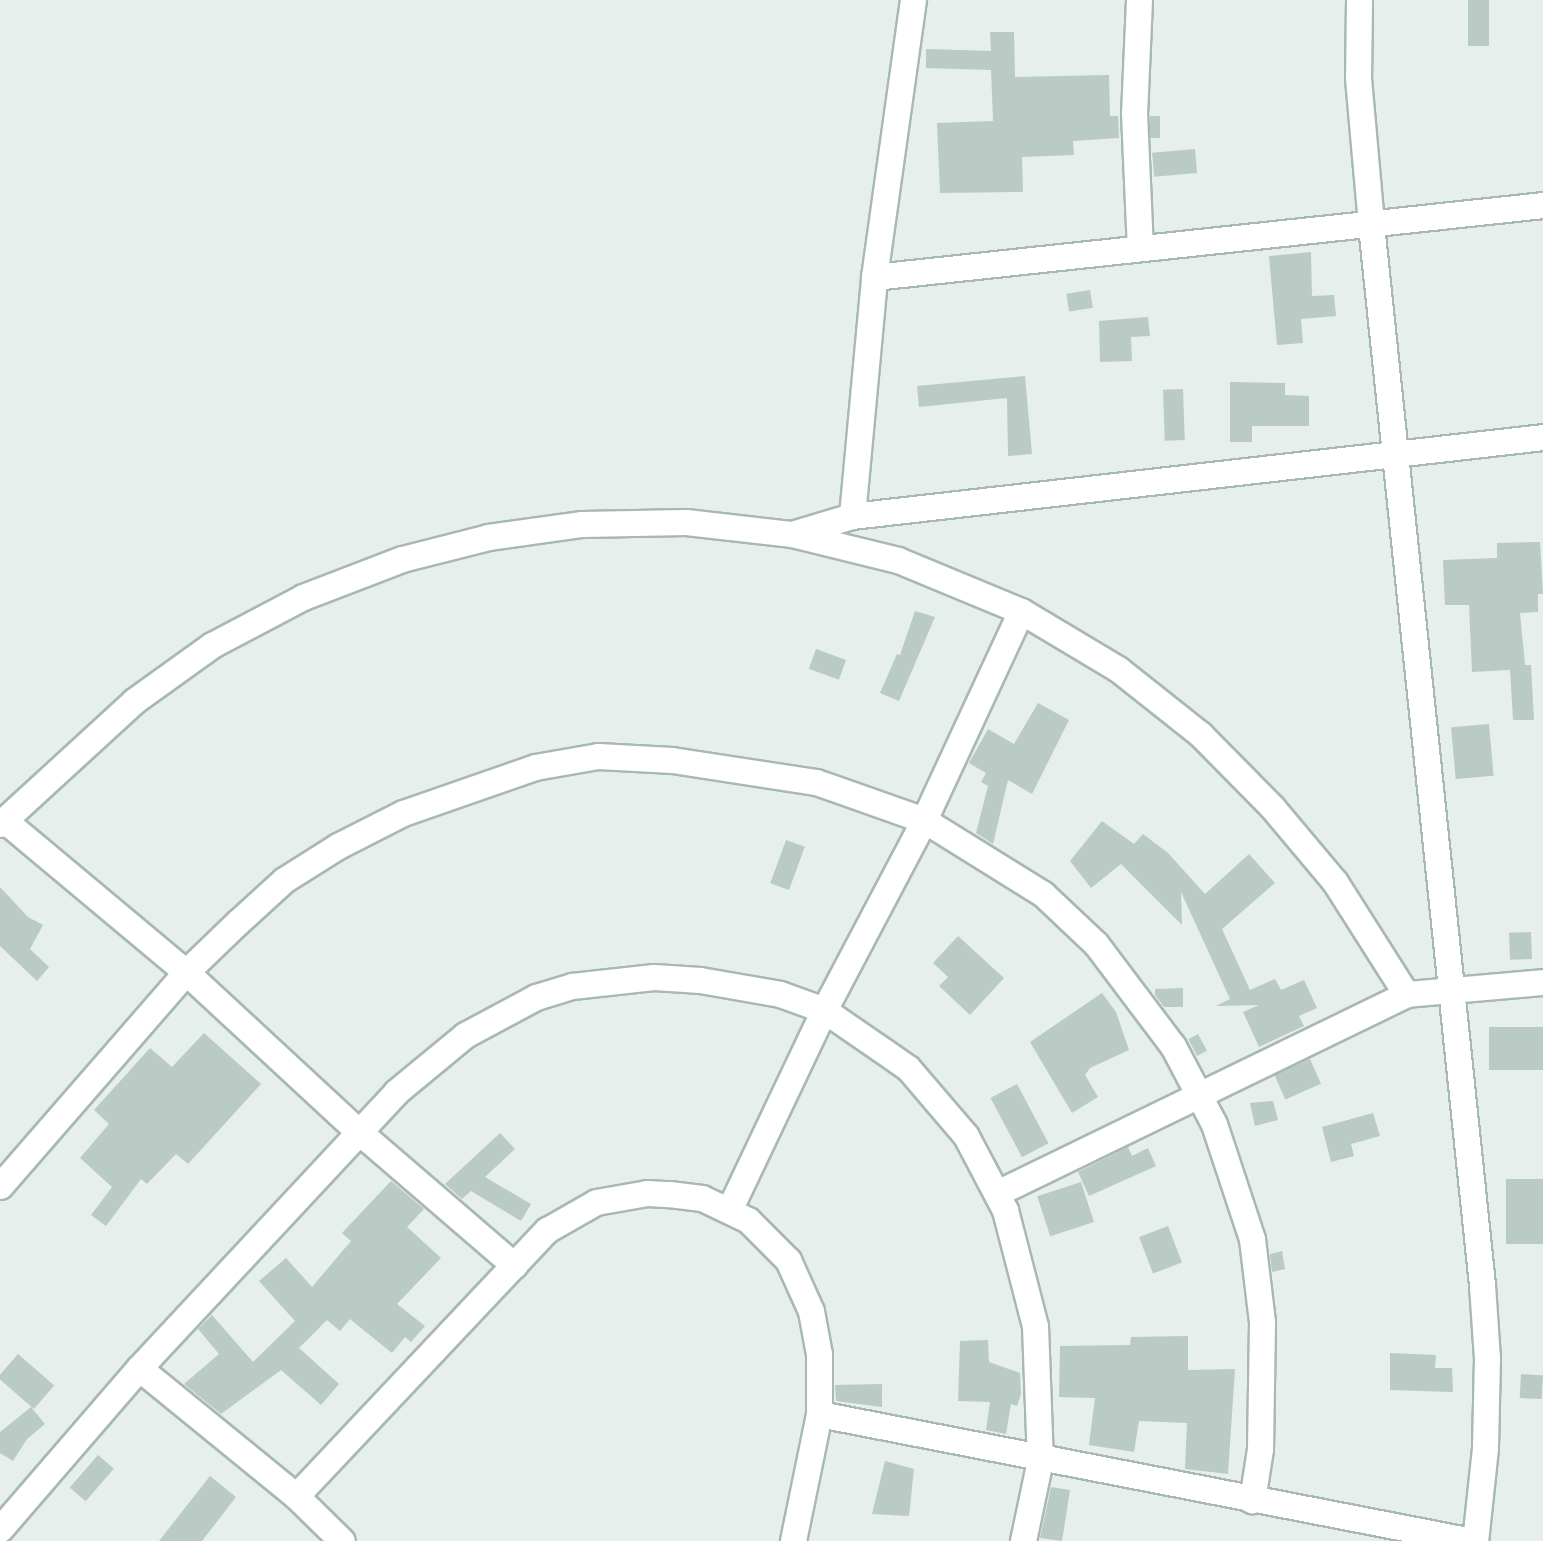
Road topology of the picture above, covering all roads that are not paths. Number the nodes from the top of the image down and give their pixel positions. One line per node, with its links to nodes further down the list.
1 (913, 0): 7 (street)
2 (1139, 0): 6 (street)
3 (1358, 0): 5 (street)
4 (1543, 205): 5 (street)
5 (1371, 224): 6 (street); 9 (street)
6 (1140, 248): 7 (street)
7 (874, 277): 10 (street)
8 (1543, 437): 9 (street)
9 (1395, 452): 10 (street); 17 (street)
10 (852, 516): 11 (street)
11 (792, 534): 12 (street); 14 (street)
12 (1021, 611): 13 (street); 18 (street)
13 (924, 820): 15 (street); 19 (street); 20 (street)
14 (2, 822): 15 (street)
15 (186, 972): 21 (street); 22 (street)
16 (1543, 982): 17 (street)
17 (1448, 992): 18 (street); 36 (street)
18 (1406, 994): 20 (street)
19 (824, 1010): 21 (street); 23 (street); 24 (street)
20 (1198, 1092): 23 (street); 30 (street)
21 (358, 1132): 25 (street); 26 (street)
22 (0, 1186)
23 (997, 1193): 28 (street)
24 (730, 1208): 25 (street); 27 (street)
25 (514, 1265): 29 (street)
26 (139, 1368): 29 (street); 31 (street)
27 (819, 1414): 28 (street); 34 (street)
28 (1040, 1460): 30 (street); 35 (street)
29 (296, 1496): 33 (street)
30 (1252, 1500): 36 (street)
31 (0, 1531): 32 (street)
32 (9, 1541)
33 (342, 1541)
34 (793, 1541)
35 (1023, 1541)
36 (1474, 1541)

